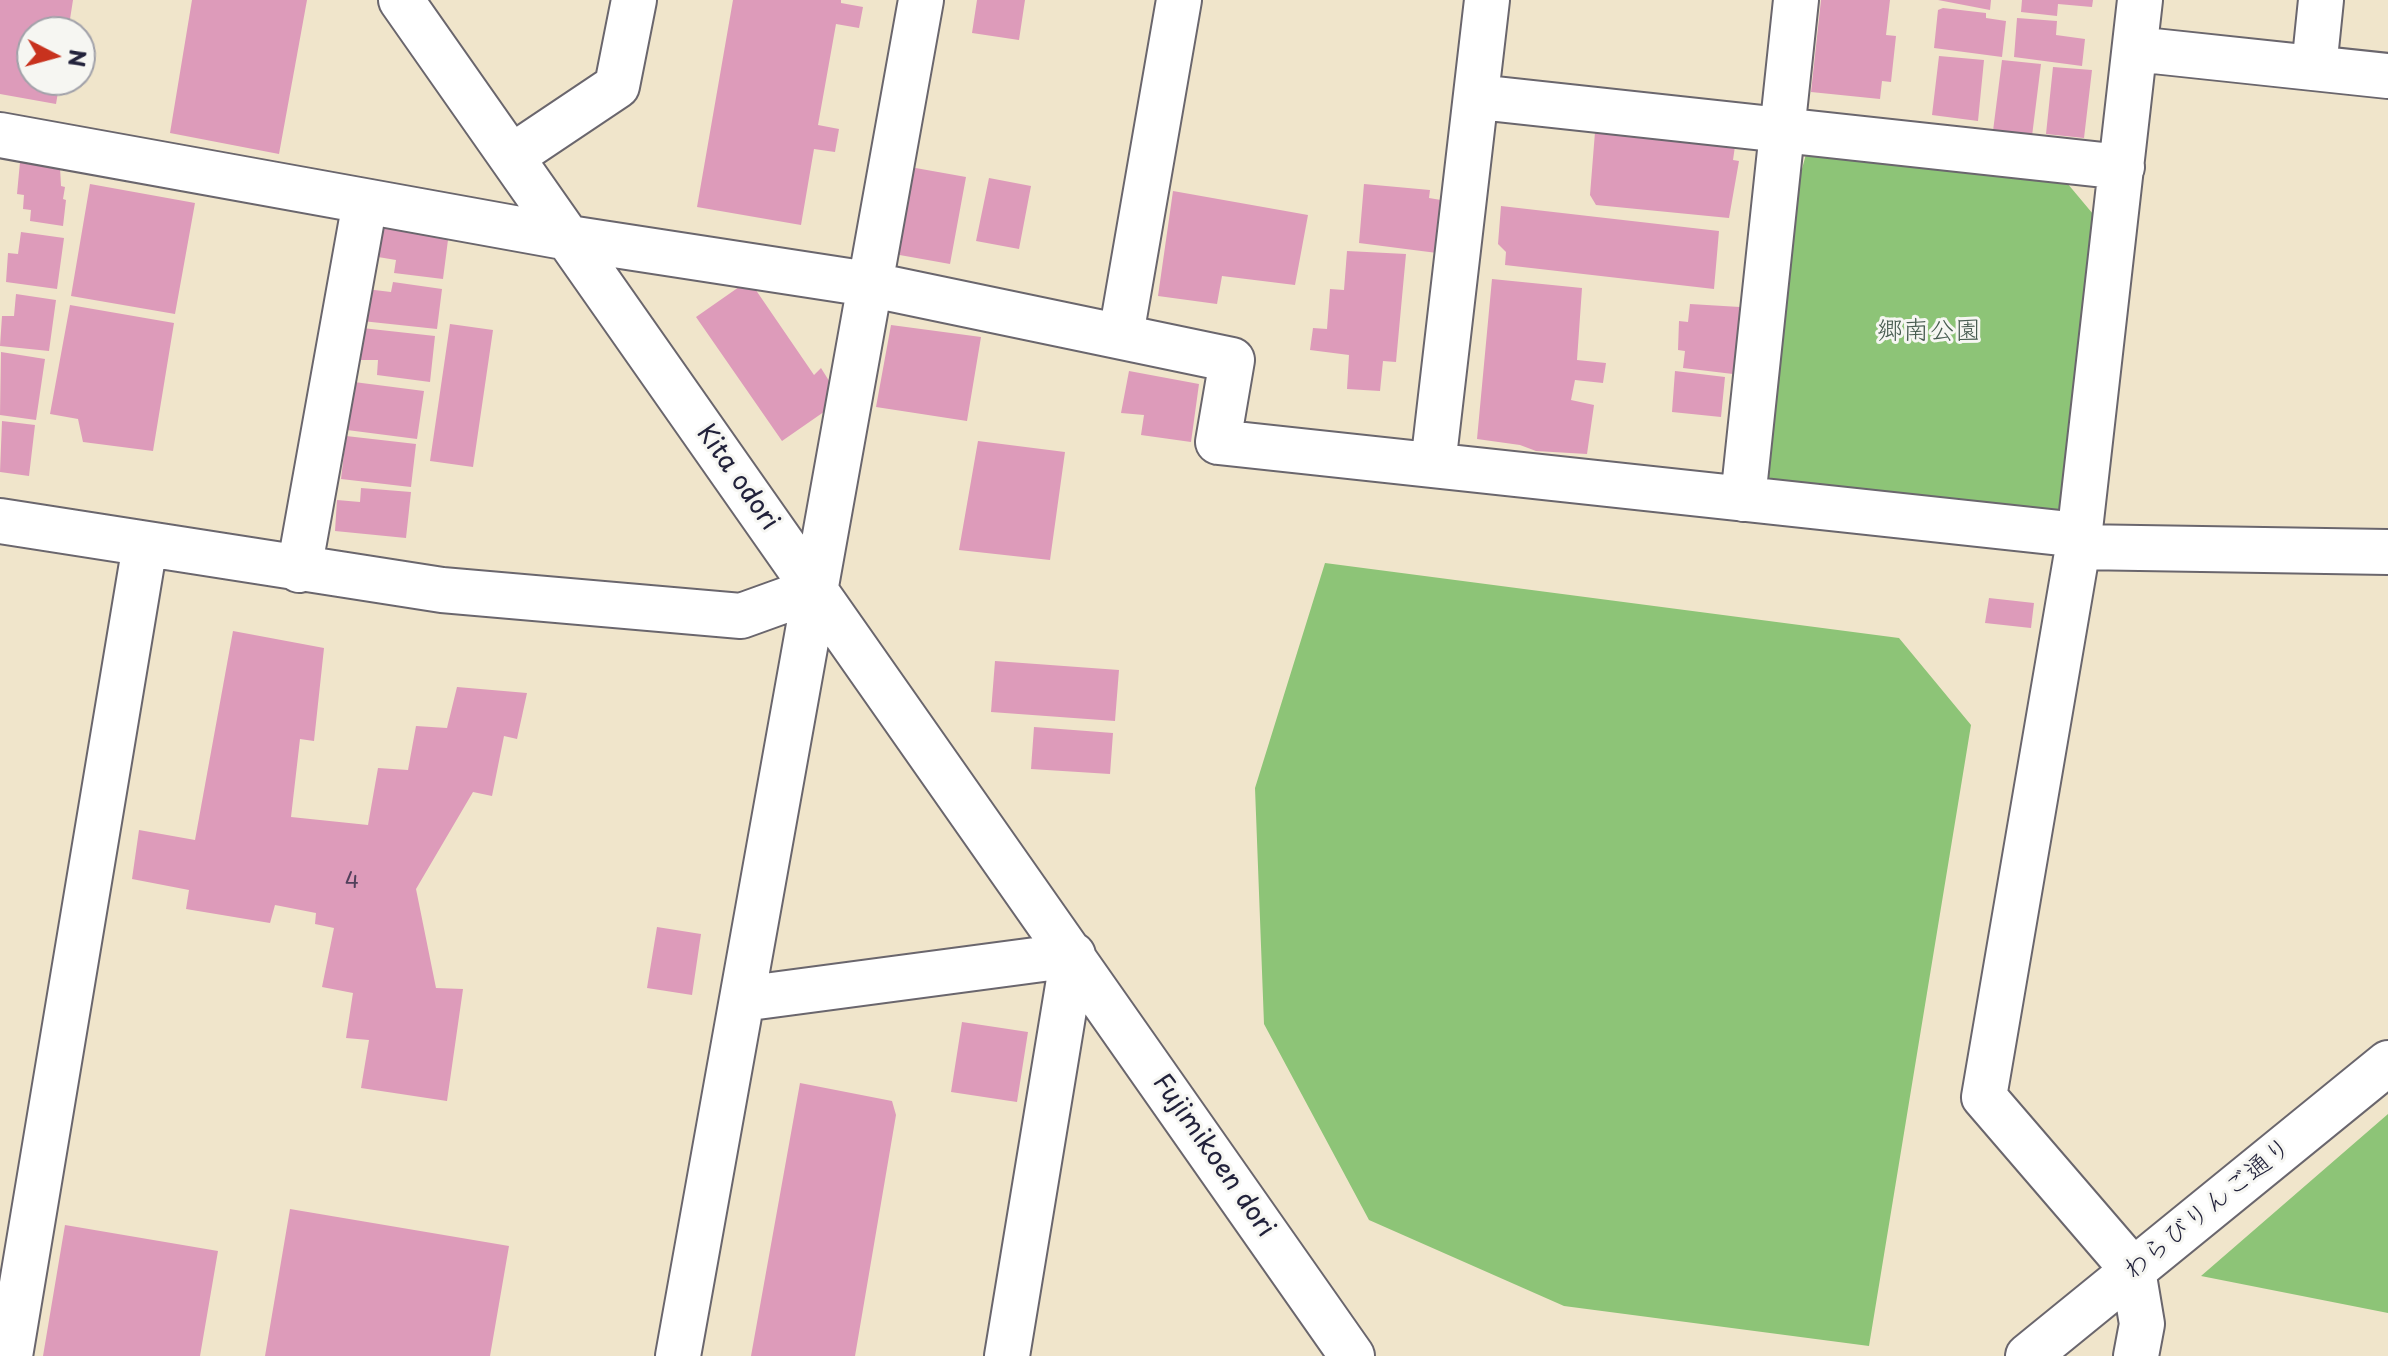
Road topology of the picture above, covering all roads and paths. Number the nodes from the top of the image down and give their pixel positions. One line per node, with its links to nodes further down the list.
1 (401, 0): 15 (street, Kita odori)
2 (634, 0): 15 (street)
3 (921, 0): 19 (street)
4 (1179, 0): 20 (street)
5 (1487, 0): 12 (street)
6 (1796, 0): 13 (street)
7 (2140, 0): 9 (street)
8 (2321, 0): 10 (street)
9 (2135, 49): 10 (street); 16 (street)
10 (2314, 68): 11 (street)
11 (2388, 76)
12 (1478, 97): 13 (street); 21 (street)
13 (1780, 132): 16 (street); 22 (street)
14 (1, 141): 17 (street)
15 (511, 157): 18 (street, Kita odori)
16 (2122, 167): 24 (street)
17 (365, 202): 18 (street); 27 (street)
18 (569, 238): 19 (street); 28 (street, Kita odori)
19 (868, 284): 20 (street); 28 (street)
20 (1121, 335): 21 (street)
21 (1433, 465): 22 (street)
22 (1743, 499): 24 (street)
23 (0, 521): 25 (street)
24 (2079, 541): 26 (street); 32 (street)
25 (145, 545): 27 (street); 33 (street)
26 (2388, 552)
27 (299, 570): 28 (street)
28 (816, 589): 29 (street, Kita odori); 30 (street)
29 (1073, 955): 30 (street); 35 (street); 36 (street, Fujimikoen dori)
30 (742, 999): 34 (street)
31 (2388, 1063): 32 (street, わらびりんご通り)
32 (2133, 1270): 37 (street, わらびりんご通り); 38 (street)
33 (10, 1356)
34 (678, 1356)
35 (1007, 1356)
36 (1352, 1356)
37 (2028, 1356)
38 (2136, 1356)

